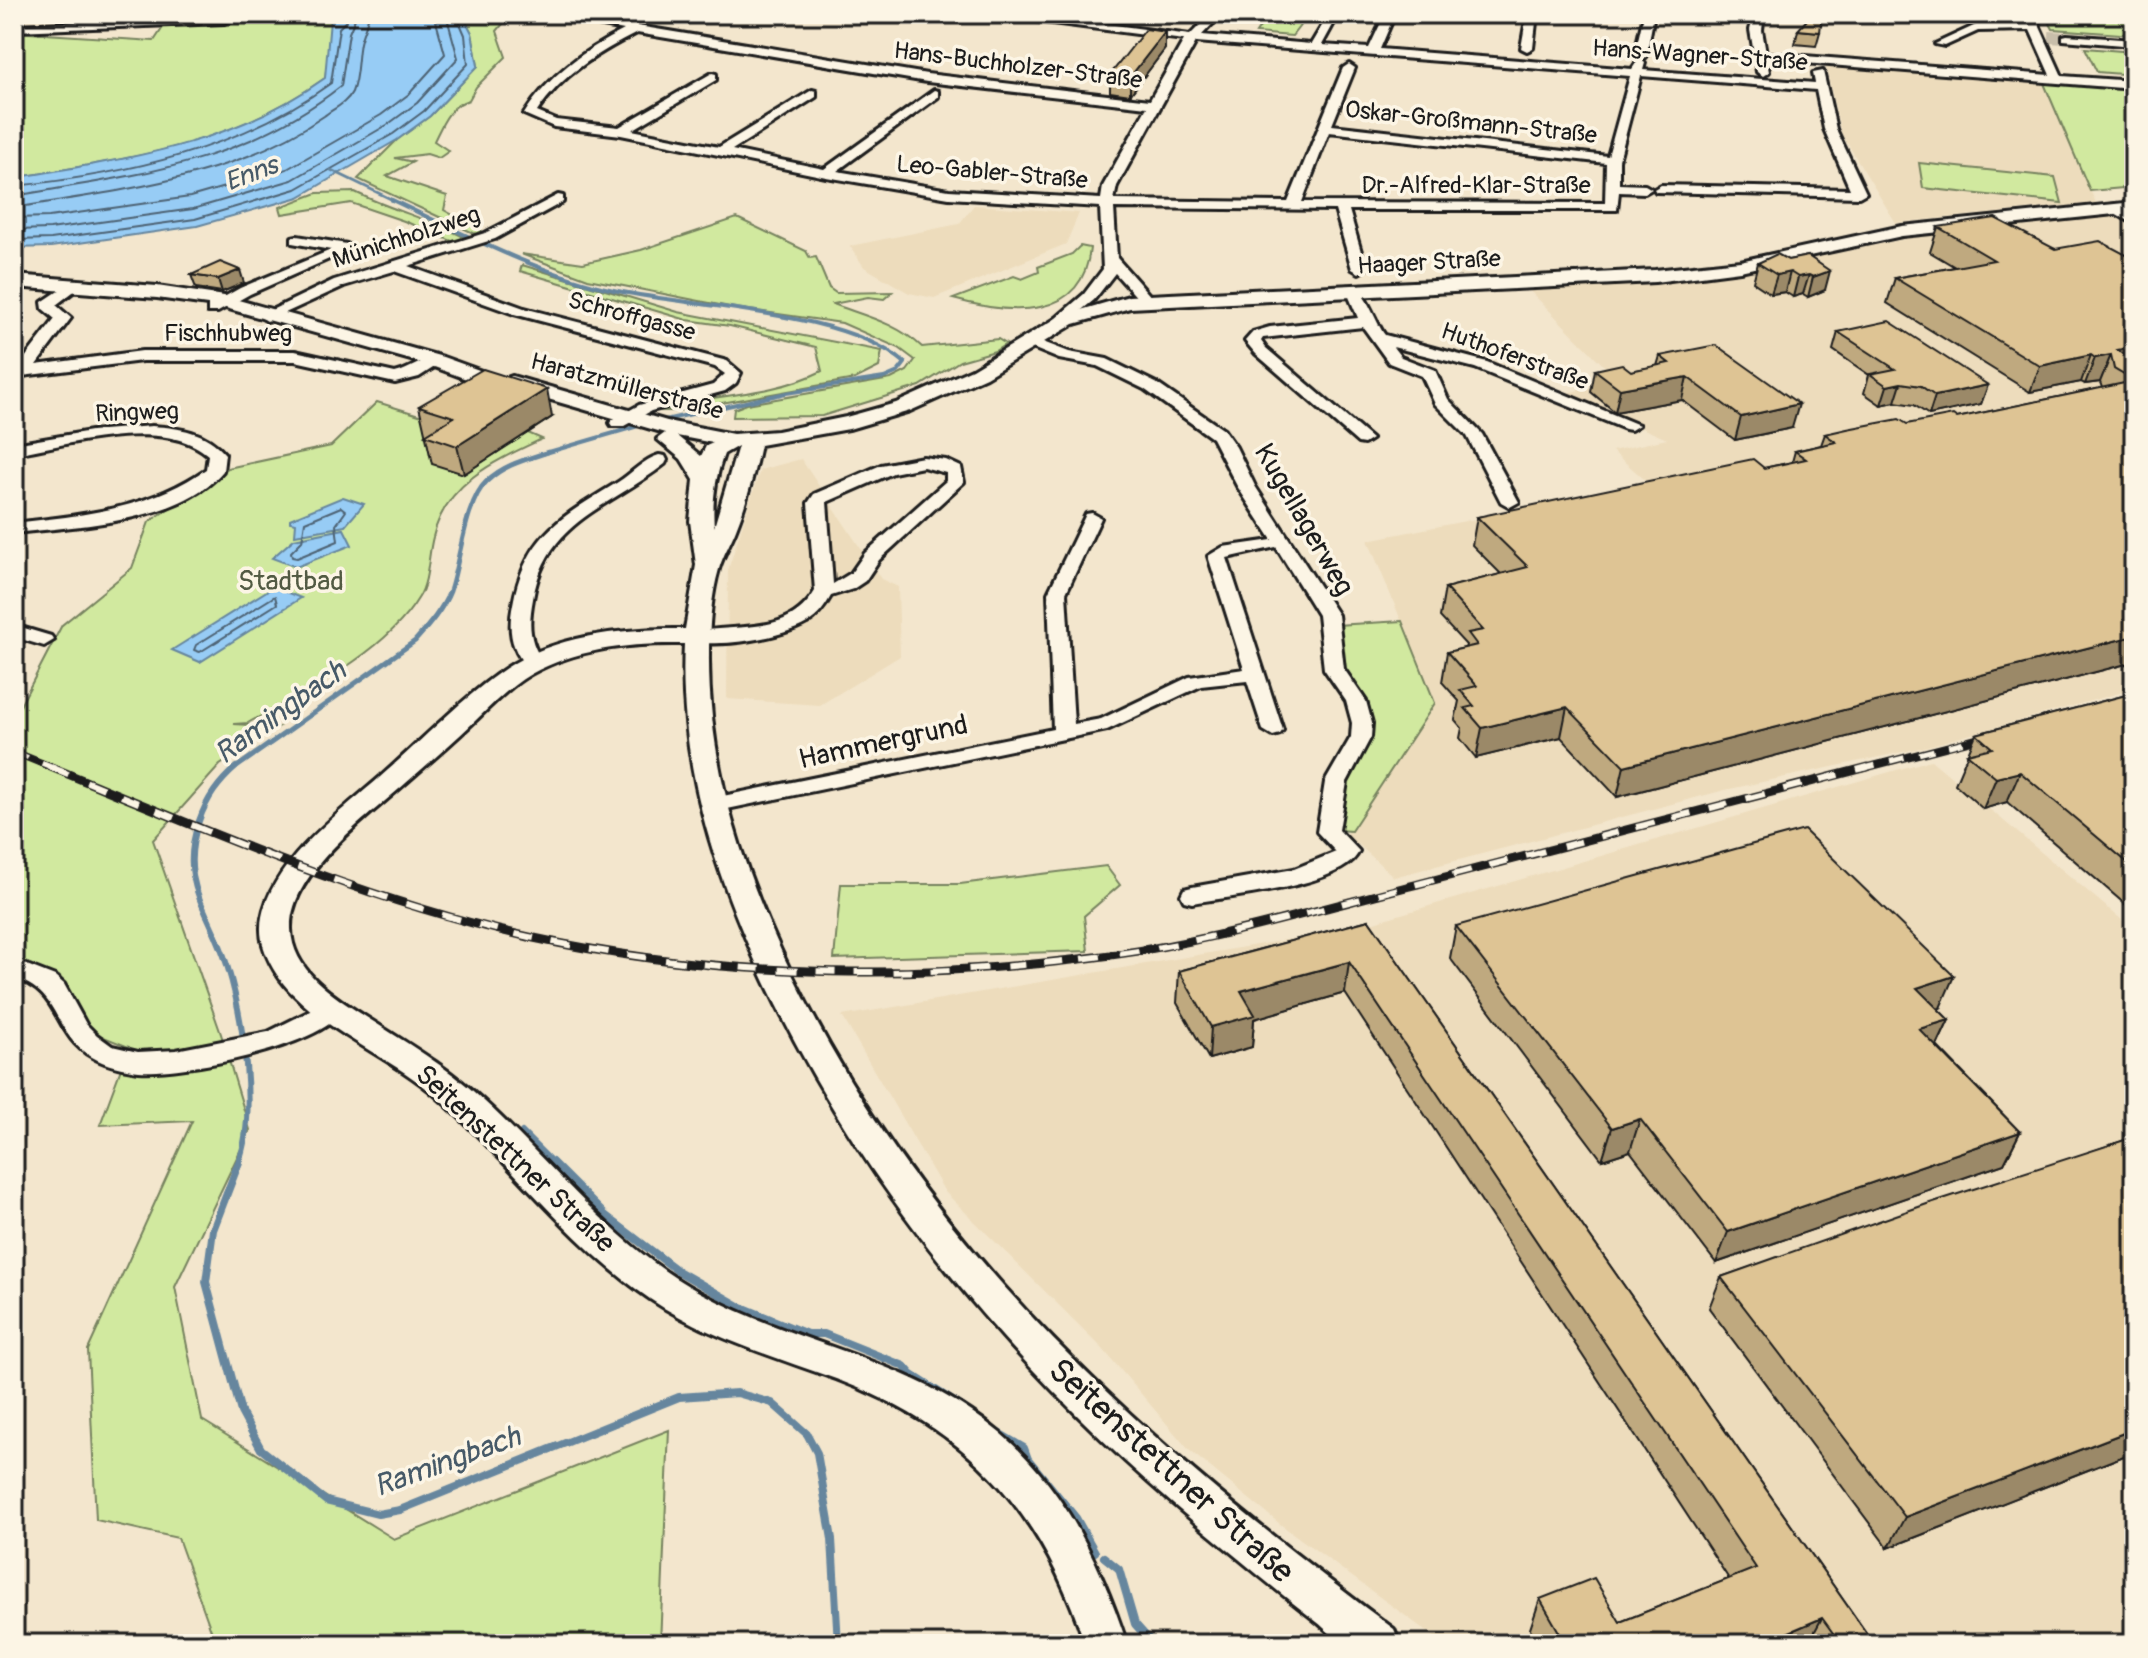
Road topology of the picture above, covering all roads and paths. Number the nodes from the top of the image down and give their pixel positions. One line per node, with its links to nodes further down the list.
1 (87, 14): 14 (street)
2 (239, 14): 14 (street)
3 (546, 14): 13 (street, Hans-Buchholzer-Straße)
4 (611, 14): 13 (street)
5 (1005, 14): 18 (street, Hans-Wagner-Straße)
6 (1217, 14): 18 (street)
7 (1334, 14): 22 (street)
8 (1390, 14): 23 (street)
9 (1532, 14): 24 (street)
10 (1649, 14): 28 (street)
11 (1759, 14): 25 (street)
12 (2033, 14): 17 (street)
13 (595, 22): 16 (street, Hans-Buchholzer-Straße)
14 (73, 26): 15 (street)
15 (14, 28)
16 (635, 29): 34 (street, Hans-Buchholzer-Straße); 38 (street, Leo-Gabler-Straße)
17 (2040, 34): 21 (street); 30 (street)
18 (1191, 38): 22 (street, Hans-Wagner-Straße); 36 (street)
19 (2067, 38): 20 (street)
20 (2134, 43)
21 (1941, 44)
22 (1315, 47): 26 (street, Hans-Wagner-Straße)
23 (1373, 52): 24 (street, Hans-Wagner-Straße); 26 (street, Hans-Wagner-Straße)
24 (1527, 55): 28 (street, Hans-Wagner-Straße)
25 (1761, 56): 27 (street); 31 (street)
26 (1352, 60): 37 (street)
27 (1816, 60): 30 (street); 33 (street)
28 (1639, 64): 31 (street, Hans-Wagner-Straße); 40 (street)
29 (712, 77): 38 (street)
30 (2058, 80): 32 (street)
31 (1763, 81): 33 (street, Hans-Wagner-Straße)
32 (2134, 85)
33 (1823, 87): 44 (street)
34 (941, 89): 36 (street, Hans-Buchholzer-Straße); 41 (street, Leo-Gabler-Straße)
35 (812, 94): 39 (street)
36 (1153, 104): 46 (street)
37 (1325, 128): 40 (street, Oskar-Großmann-Straße); 47 (street)
38 (621, 131): 39 (street, Leo-Gabler-Straße)
39 (720, 152): 41 (street, Leo-Gabler-Straße)
40 (1613, 160): 42 (street)
41 (826, 173): 46 (street, Leo-Gabler-Straße)
42 (1612, 188): 43 (street); 48 (street, Dr.-Alfred-Klar-Straße)
43 (1645, 189)
44 (1661, 189)
45 (558, 199): 53 (street, Münichholzweg)
46 (1107, 204): 47 (street, Dr.-Alfred-Klar-Straße); 52 (street)
47 (1293, 206): 48 (street, Dr.-Alfred-Klar-Straße)
48 (1341, 207): 54 (street, Dr.-Alfred-Klar-Straße)
49 (2126, 208): 50 (street); 57 (main road, Haager Straße)
50 (2134, 220)
51 (297, 240): 59 (street)
52 (1111, 265): 58 (street); 62 (street)
53 (395, 266): 60 (street, Münichholzweg); 68 (street, Schroffgasse)
54 (1359, 269)
55 (14, 281): 56 (main road, Haratzmüllerstraße)
56 (72, 286): 59 (main road, Haratzmüllerstraße); 66 (street)
57 (1354, 292): 58 (main road, Haager Straße); 61 (street, Huthoferstraße)
58 (1138, 301): 62 (main road, Haager Straße)
59 (218, 306): 60 (main road, Haratzmüllerstraße)
60 (267, 316): 65 (main road, Haratzmüllerstraße)
61 (1367, 322): 63 (street, Huthoferstraße); 71 (street)
62 (1053, 328): 64 (main road, Haager Straße)
63 (1381, 339): 69 (street, Huthoferstraße); 76 (street, Huthoferstraße)
64 (1030, 342): 72 (main road, Haager Straße); 90 (street, Kugellagerweg)
65 (436, 361): 66 (street, Fischhubweg); 68 (main road, Haratzmüllerstraße)
66 (29, 364): 67 (street, Fischhubweg)
67 (14, 372)
68 (627, 419): 70 (main road, Haratzmüllerstraße); 72 (main road, Haratzmüllerstraße)
69 (1631, 425)
70 (668, 439): 72 (main road); 75 (main road)
71 (1364, 439)
72 (741, 440): 75 (main road); 80 (main road, Seitenstettner Straße)
73 (14, 449): 78 (street, Ringweg)
74 (659, 460): 85 (street)
75 (704, 479): 80 (main road, Seitenstettner Straße)
76 (1510, 502)
77 (1092, 518): 88 (street)
78 (14, 528)
79 (1268, 545): 86 (street)
80 (708, 565): 83 (main road, Seitenstettner Straße)
81 (824, 591): 81 (street); 83 (street)
82 (14, 631): 84 (street)
83 (698, 637): 85 (main road, Seitenstettner Straße); 89 (main road, Seitenstettner Straße)
84 (44, 640)
85 (534, 663): 92 (main road, Seitenstettner Straße)
86 (1255, 674): 87 (street); 88 (street, Hammergrund)
87 (1273, 730)
88 (1064, 733): 89 (street, Hammergrund)
89 (713, 805): 94 (main road, Seitenstettner Straße)
90 (1192, 895)
91 (14, 969): 92 (street)
92 (332, 1009): 93 (main road, Seitenstettner Straße)
93 (1106, 1644)
94 (1379, 1644)

